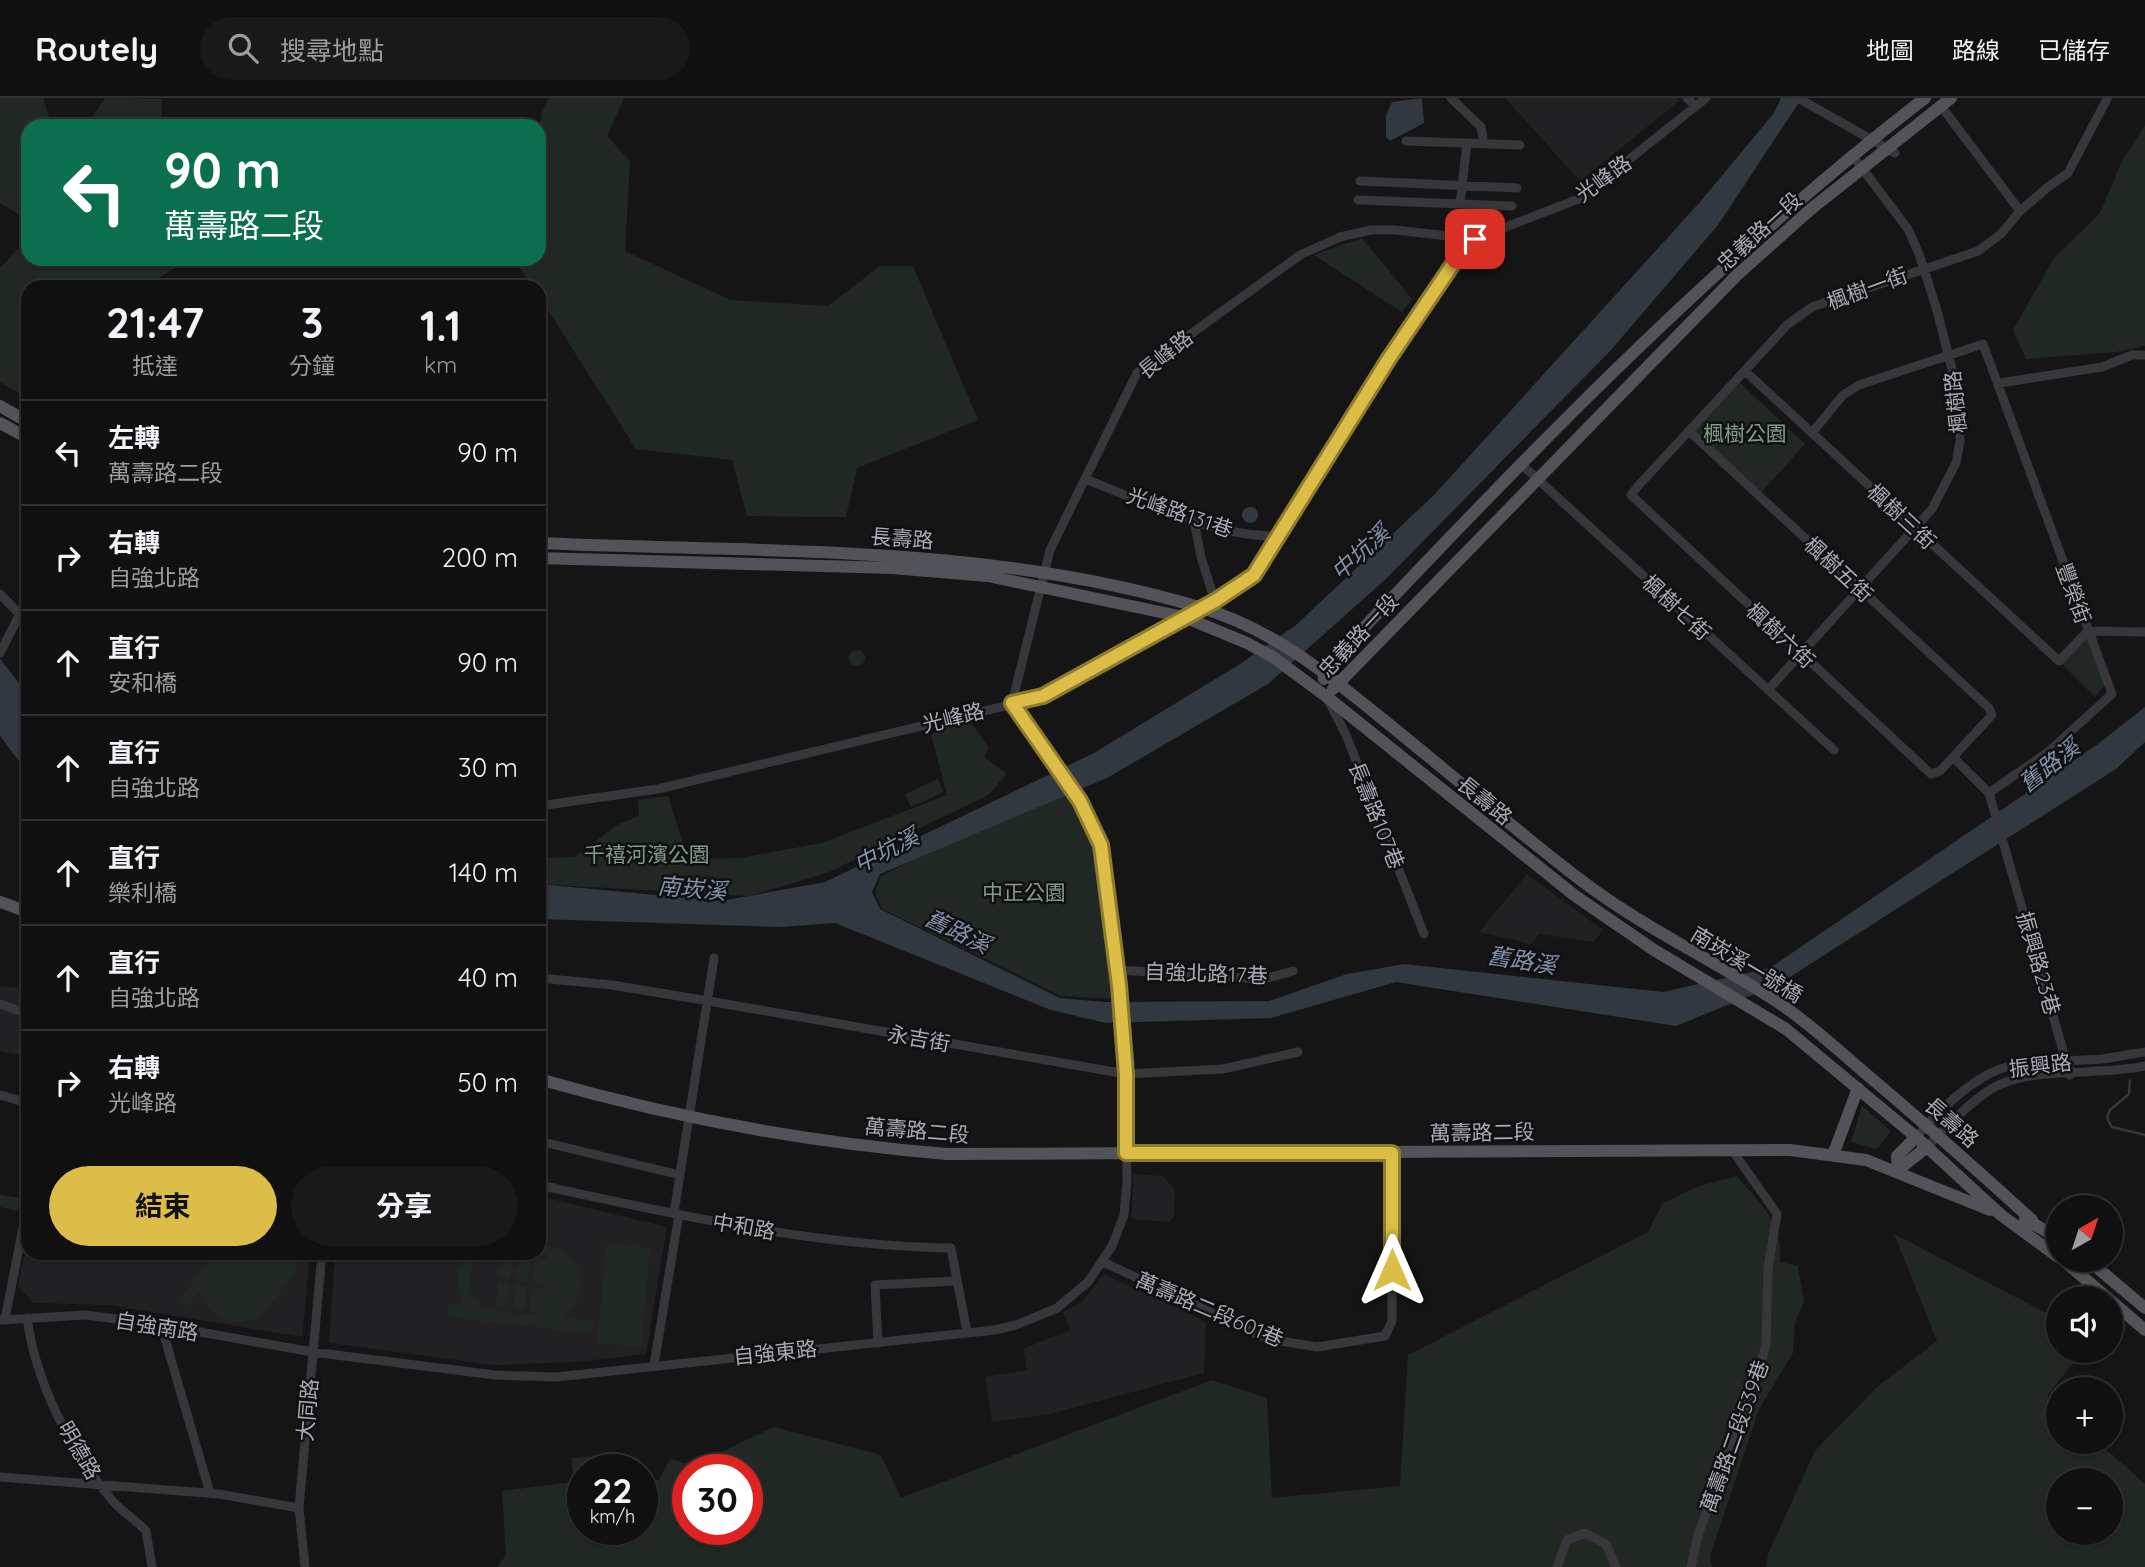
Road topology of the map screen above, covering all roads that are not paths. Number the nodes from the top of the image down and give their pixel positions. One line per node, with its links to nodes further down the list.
1 (1451, 98): 12 (street)
2 (1687, 98): 8 (street)
3 (1706, 98): 8 (street, 光峰路)
4 (1798, 98): 9 (street)
5 (1925, 98): 9 (main road, 忠義路一段)
6 (2107, 99): 23 (street, 楓樹一街)
7 (1946, 102): 14 (main road, 忠義路一段); 23 (street)
8 (1695, 106): 25 (street, 光峰路)
9 (1872, 139): 14 (street); 15 (main road, 忠義路一段)
10 (1406, 141): 11 (street)
11 (1467, 143): 12 (street); 18 (street)
12 (1484, 143): 13 (street)
13 (1520, 145)
14 (1891, 151): 16 (main road, 忠義路一段)
15 (1853, 155): 16 (street, 楓樹路); 37 (main road, 忠義路一段)
16 (1863, 168): 26 (street, 楓樹路); 38 (main road, 忠義路一段)
17 (1360, 181): 18 (street)
18 (1462, 186): 19 (street); 21 (street)
19 (1517, 188)
20 (1358, 200): 21 (street)
21 (1460, 204): 22 (street); 24 (street)
22 (1512, 206)
23 (2020, 211): 26 (street, 楓樹一街)
24 (1460, 236): 25 (street, 長峰路); 39 (street, 長峰路)
25 (1475, 239): 43 (street, 光峰路)
26 (1923, 268): 27 (street, 楓樹路); 29 (street, 楓樹一街)
27 (1949, 353): 30 (street, 豐榮街); 35 (street); 42 (street, 楓樹路)
28 (2145, 355): 30 (street)
29 (1745, 370): 34 (street, 楓樹一街); 35 (street, 楓樹三街)
30 (2000, 383): 57 (street, 豐榮街)
31 (0, 406): 32 (main road)
32 (21, 418)
33 (0, 423): 36 (main road)
34 (1689, 431): 40 (street, 楓樹一街); 49 (street, 楓樹五街)
35 (1812, 432): 42 (street, 楓樹三街)
36 (21, 434)
37 (1521, 464): 38 (street, 楓樹七街); 61 (main road, 忠義路一段)
38 (1537, 478): 62 (main road, 忠義路一段); 63 (street, 楓樹七街)
39 (1085, 479): 41 (street, 光峰路131巷); 47 (street, 長峰路)
40 (1631, 495): 60 (street, 楓樹六街)
41 (1194, 520): 43 (street, 光峰路131巷); 51 (street)
42 (1916, 528): 49 (street, 楓樹路); 57 (street, 楓樹三街)
43 (1278, 536): 51 (street, 光峰路)
44 (546, 543): 46 (main road, 長壽路)
45 (546, 558): 46 (main road, 長壽路)
46 (859, 560): 47 (main road, 長壽路); 48 (main road, 長壽路)
47 (1043, 572): 48 (street, 長峰路); 52 (main road, 長壽路)
48 (1039, 586): 56 (main road, 長壽路); 65 (street, 長峰路)
49 (1860, 589): 60 (street, 楓樹路); 67 (street, 楓樹五街)
50 (0, 594): 54 (street)
51 (1215, 601): 52 (street, 光峰路)
52 (1200, 608): 56 (street, 光峰路); 61 (main road, 長壽路)
53 (21, 609): 54 (street)
54 (18, 614): 55 (street); 59 (street)
55 (21, 617)
56 (1184, 617): 64 (main road, 長壽路); 65 (street, 光峰路)
57 (2088, 631): 58 (street); 68 (street, 豐榮街)
58 (2145, 632)
59 (1, 652)
60 (1802, 654): 63 (street, 楓樹路); 67 (street, 楓樹六街)
61 (1323, 671): 62 (main road, 長壽路); 64 (main road, 忠義路一段)
62 (1338, 683): 64 (main road, 忠義路一段); 73 (main road, 長壽路)
63 (1768, 691): 66 (street, 楓樹七街)
64 (1326, 697): 72 (street, 長壽路107巷); 74 (main road, 長壽路)
65 (1012, 703): 69 (street, 光峰路); 76 (street, 自強東路)
66 (1834, 750)
67 (1953, 757): 68 (street)
68 (1989, 793): 86 (street, 振興路23巷)
69 (546, 805)
70 (0, 902): 71 (main road)
71 (21, 910)
72 (1424, 934)
73 (1660, 935): 82 (main road, 南崁溪一號橋)
74 (1654, 950): 83 (main road, 南崁溪一號橋)
75 (714, 958): 79 (street)
76 (1118, 970): 77 (street, 自強北路17巷); 88 (street, 自強東路)
77 (1293, 971)
78 (546, 979): 79 (street, 永吉街)
79 (709, 1001): 88 (street, 永吉街); 94 (street)
80 (0, 1004): 81 (street)
81 (21, 1012)
82 (1812, 1028): 95 (main road, 長壽路)
83 (1803, 1042): 91 (main road, 長壽路)
84 (1298, 1052): 88 (street, 永吉街)
85 (2145, 1052): 86 (street, 振興路)
86 (2067, 1060): 89 (street, 振興路23巷); 95 (street, 振興路)
87 (2145, 1066): 89 (street, 振興路)
88 (1126, 1074): 101 (street, 自強東路)
89 (2070, 1075): 96 (street, 振興路)
90 (546, 1081): 94 (main road, 萬壽路二段)
91 (1858, 1088): 97 (main road, 長壽路); 103 (main road)
92 (0, 1095): 93 (street)
93 (21, 1101)
94 (690, 1116): 101 (main road, 萬壽路二段); 105 (street)
95 (1927, 1125): 96 (main road, 長壽路); 97 (street, 振興路)
96 (1939, 1134): 99 (street, 振興路); 109 (main road, 長壽路)
97 (1916, 1137): 99 (main road, 長壽路); 104 (main road)
98 (546, 1143): 105 (street)
99 (1927, 1147): 104 (main road); 108 (main road, 長壽路)
100 (1732, 1150): 102 (main road, 萬壽路二段); 103 (main road, 萬壽路二段); 135 (street, 萬壽路二段539巷)
101 (1126, 1153): 102 (main road, 萬壽路二段); 114 (street, 自強東路)
102 (1392, 1153): 114 (street, 萬壽路二段601巷)
103 (1833, 1155): 104 (main road, 萬壽路二段)
104 (1898, 1170): 108 (main road, 萬壽路二段)
105 (680, 1175): 107 (street)
106 (546, 1186): 107 (street, 中和路)
107 (676, 1214): 117 (street, 中和路); 126 (street)
108 (2001, 1214): 109 (main road, 萬壽路二段); 112 (main road, 萬壽路二段)
109 (2032, 1220): 110 (main road, 萬壽路二段)
110 (2046, 1230)
111 (21, 1234): 120 (street)
112 (2046, 1248)
113 (321, 1260): 125 (street, 大同路)
114 (1103, 1262): 123 (street, 自強東路)
115 (2077, 1272): 122 (main road)
116 (2102, 1272): 118 (main road)
117 (957, 1282): 123 (street); 124 (street)
118 (2145, 1308)
119 (27, 1318): 120 (street, 自強南路); 121 (street, 自強南路); 128 (street, 明德路)
120 (2, 1319)
121 (161, 1325): 125 (street, 自強南路); 129 (street)
122 (2145, 1330)
123 (967, 1332): 124 (street, 自強東路)
124 (878, 1343): 126 (street, 自強東路)
125 (312, 1352): 126 (street, 自強東路); 130 (street, 大同路)
126 (654, 1365)
127 (0, 1477): 128 (street)
128 (101, 1486): 129 (street); 131 (street, 明德路)
129 (210, 1493): 130 (street)
130 (299, 1508): 132 (street, 大同路)
131 (152, 1567)
132 (305, 1567)
133 (1557, 1567): 134 (street)
134 (1616, 1567)
135 (1691, 1567)

